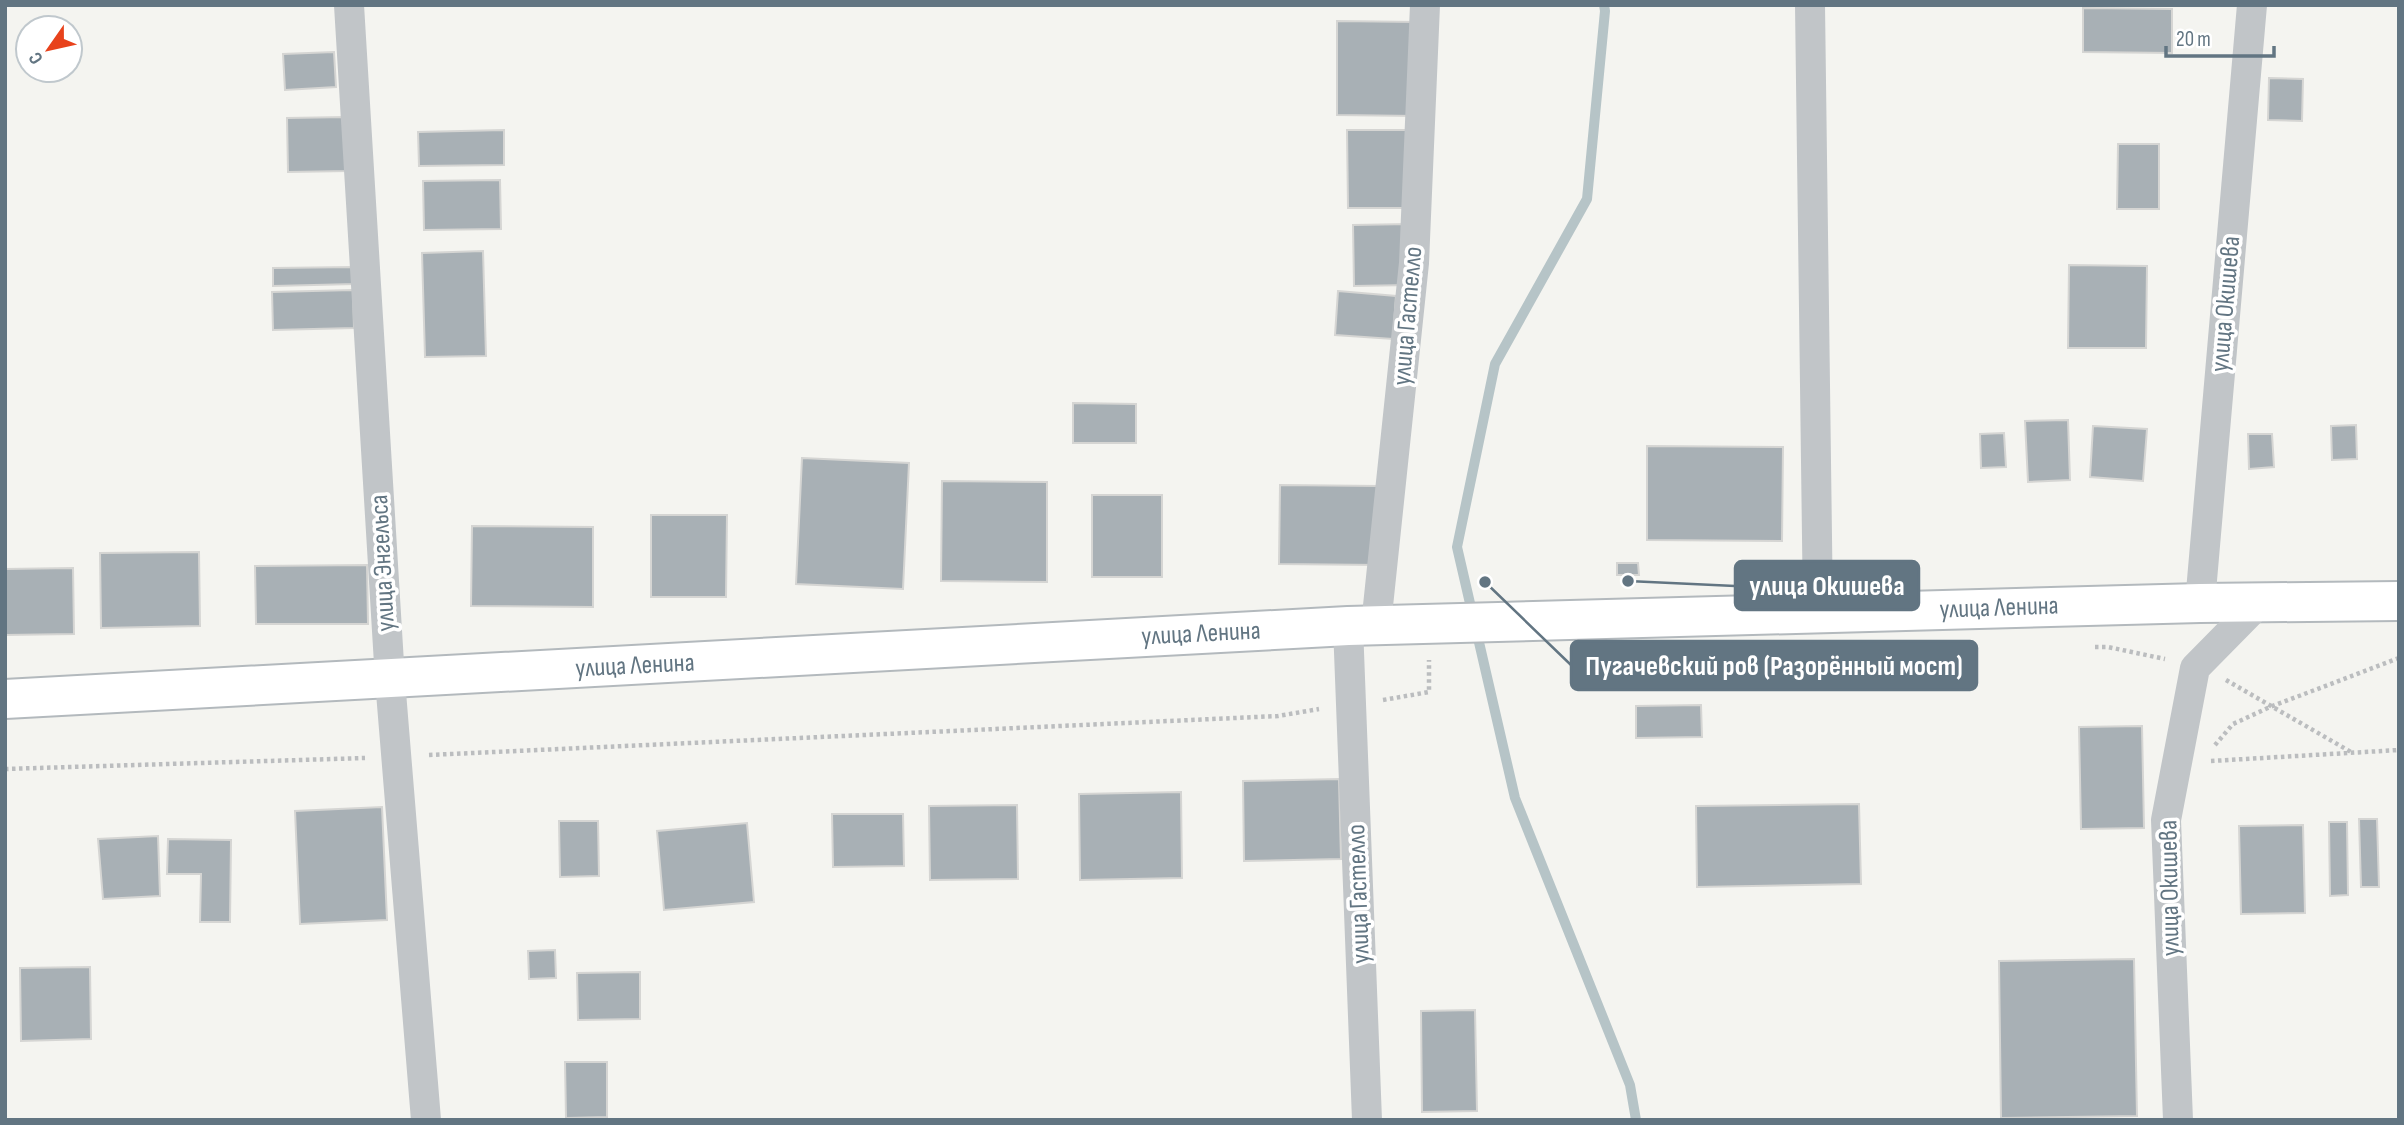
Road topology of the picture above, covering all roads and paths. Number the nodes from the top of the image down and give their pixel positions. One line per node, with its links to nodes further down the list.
1 (349, 5): 14 (street, улица Энгельса)
2 (1425, 5): 9 (street, улица Гастелло)
3 (1810, 5): 8 (street)
4 (2252, 5): 7 (street, улица Окишева)
5 (2399, 601): 6 (main road, улица Ленина)
6 (2260, 602): 7 (main road, улица Ленина); 13 (street)
7 (2200, 603): 8 (main road, улица Ленина)
8 (1818, 613): 9 (main road, улица Ленина)
9 (1362, 625): 14 (main road, улица Ленина); 16 (street, улица Гастелло)
10 (2094, 647): 13 (path)
11 (1429, 653): 16 (path)
12 (2399, 658): 17 (path)
13 (2195, 668): 17 (path); 26 (street, улица Окишева)
14 (390, 680): 15 (main road, улица Ленина); 21 (street, улица Энгельса)
15 (5, 699)
16 (1351, 704): 21 (path); 25 (street, улица Гастелло)
17 (2270, 707): 19 (path); 20 (path)
18 (2399, 750): 20 (path)
19 (2208, 752)
20 (2351, 752): 22 (path)
21 (396, 757): 23 (path); 24 (street, улица Энгельса)
22 (2200, 762)
23 (5, 769)
24 (426, 1120)
25 (1367, 1120)
26 (2178, 1120)

